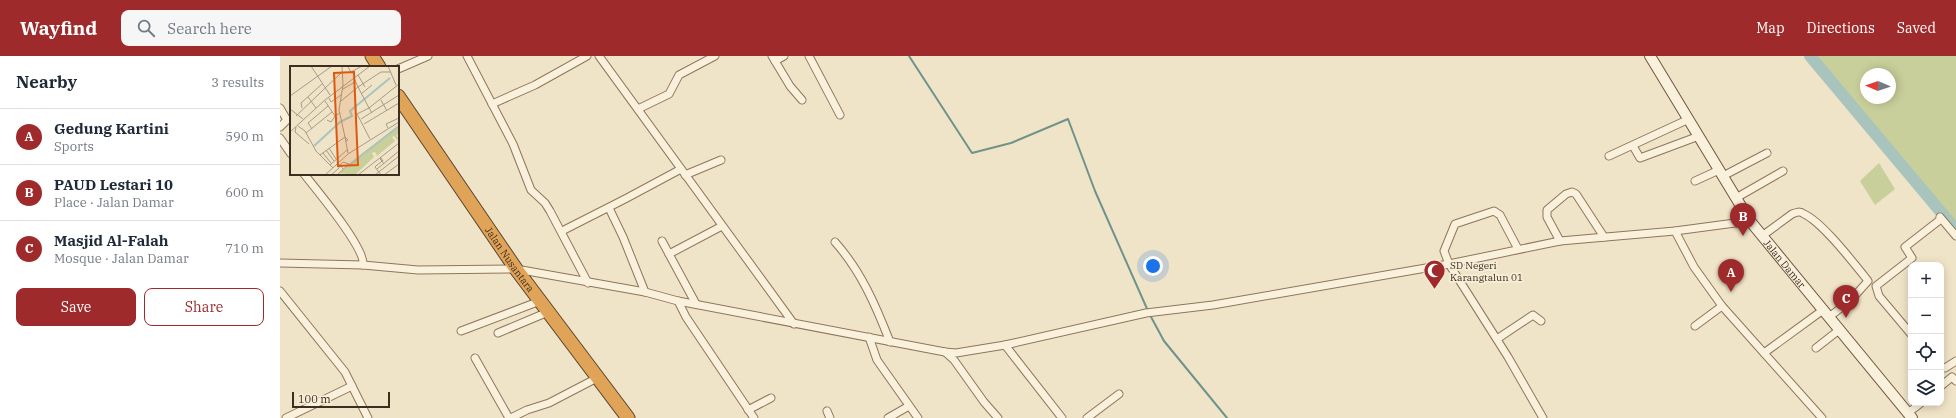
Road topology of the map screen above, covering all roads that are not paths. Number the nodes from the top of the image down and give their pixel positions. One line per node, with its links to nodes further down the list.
1 (372, 56): 11 (highway)
2 (428, 56): 12 (street)
3 (467, 56): 15 (street)
4 (587, 56): 15 (street)
5 (599, 56): 17 (street)
6 (715, 56): 17 (street)
7 (784, 56): 10 (street)
8 (809, 56): 18 (street)
9 (1650, 56): 19 (street, Jalan Damar)
10 (774, 59): 14 (street)
11 (378, 66)
12 (399, 69)
13 (399, 97): 51 (highway, Jalan Nusantara)
14 (802, 100)
15 (492, 104): 38 (street)
16 (280, 108): 20 (street)
17 (638, 109): 28 (street)
18 (840, 115)
19 (1689, 120): 21 (street, Jalan Damar); 23 (street)
20 (280, 127)
21 (1699, 136): 23 (street); 30 (street, Jalan Damar)
22 (280, 138): 24 (street)
23 (1633, 146): 26 (street)
24 (290, 153)
25 (1766, 153): 30 (street)
26 (1609, 156)
27 (721, 160): 32 (street)
28 (681, 169): 32 (street); 35 (street)
29 (1783, 171): 34 (street)
30 (1721, 173): 33 (street); 34 (street, Jalan Damar)
31 (305, 175): 49 (street)
32 (685, 175): 37 (street)
33 (1695, 181)
34 (1736, 198): 36 (street, Jalan Damar)
35 (609, 208): 38 (street); 56 (street)
36 (1750, 222): 39 (street); 40 (street, Jalan Damar)
37 (722, 226): 47 (street); 64 (street)
38 (562, 231): 53 (street)
39 (1675, 231): 42 (street); 60 (street)
40 (1762, 236): 52 (street); 62 (street, Jalan Damar)
41 (1956, 236): 54 (street)
42 (1604, 237): 44 (street); 44 (street)
43 (662, 241): 47 (street)
44 (1560, 241): 46 (street)
45 (835, 242): 72 (street)
46 (1518, 249): 50 (street); 50 (street)
47 (669, 254): 59 (street)
48 (280, 263): 49 (street)
49 (363, 264): 51 (street)
50 (1449, 264): 71 (street); 73 (street)
51 (516, 269): 53 (street); 57 (highway, Jalan Nusantara)
52 (1868, 282): 54 (street); 62 (street)
53 (588, 283): 56 (street)
54 (1876, 289): 67 (street)
55 (280, 290): 84 (street)
56 (645, 292): 58 (street)
57 (540, 301): 61 (highway, Jalan Nusantara); 68 (street)
58 (678, 301): 59 (street); 89 (street)
59 (696, 304): 64 (street)
60 (1722, 306): 65 (street); 76 (street)
61 (548, 312): 69 (street); 81 (highway, Jalan Nusantara)
62 (1826, 313): 66 (street, Jalan Damar); 76 (street)
63 (1541, 322): 71 (street)
64 (794, 324): 70 (street)
65 (1695, 326)
66 (1839, 330): 74 (street); 90 (street, Jalan Damar)
67 (1908, 330)
68 (461, 331)
69 (498, 333)
70 (869, 337): 72 (street); 87 (street)
71 (1497, 339): 101 (street)
72 (890, 342): 75 (street)
73 (1005, 345): 75 (street); 99 (street)
74 (1816, 348)
75 (945, 352): 98 (street)
76 (1764, 353): 102 (street)
77 (475, 358): 93 (street)
78 (1956, 361): 79 (street)
79 (1944, 367)
80 (1944, 370): 82 (street)
81 (598, 378): 93 (street); 94 (highway, Jalan Nusantara)
82 (1954, 379): 83 (street)
83 (1944, 384)
84 (352, 386): 91 (street); 92 (street)
85 (1120, 394): 100 (street)
86 (771, 398): 89 (street)
87 (909, 406): 96 (street); 97 (street)
88 (1918, 406): 90 (street)
89 (748, 410): 95 (street)
90 (1910, 416)
91 (286, 418)
92 (368, 418)
93 (510, 418)
94 (628, 418)
95 (754, 418)
96 (888, 418)
97 (918, 418)
98 (998, 418)
99 (1062, 418)
100 (1087, 418)
101 (1543, 418)
102 (1822, 418)

